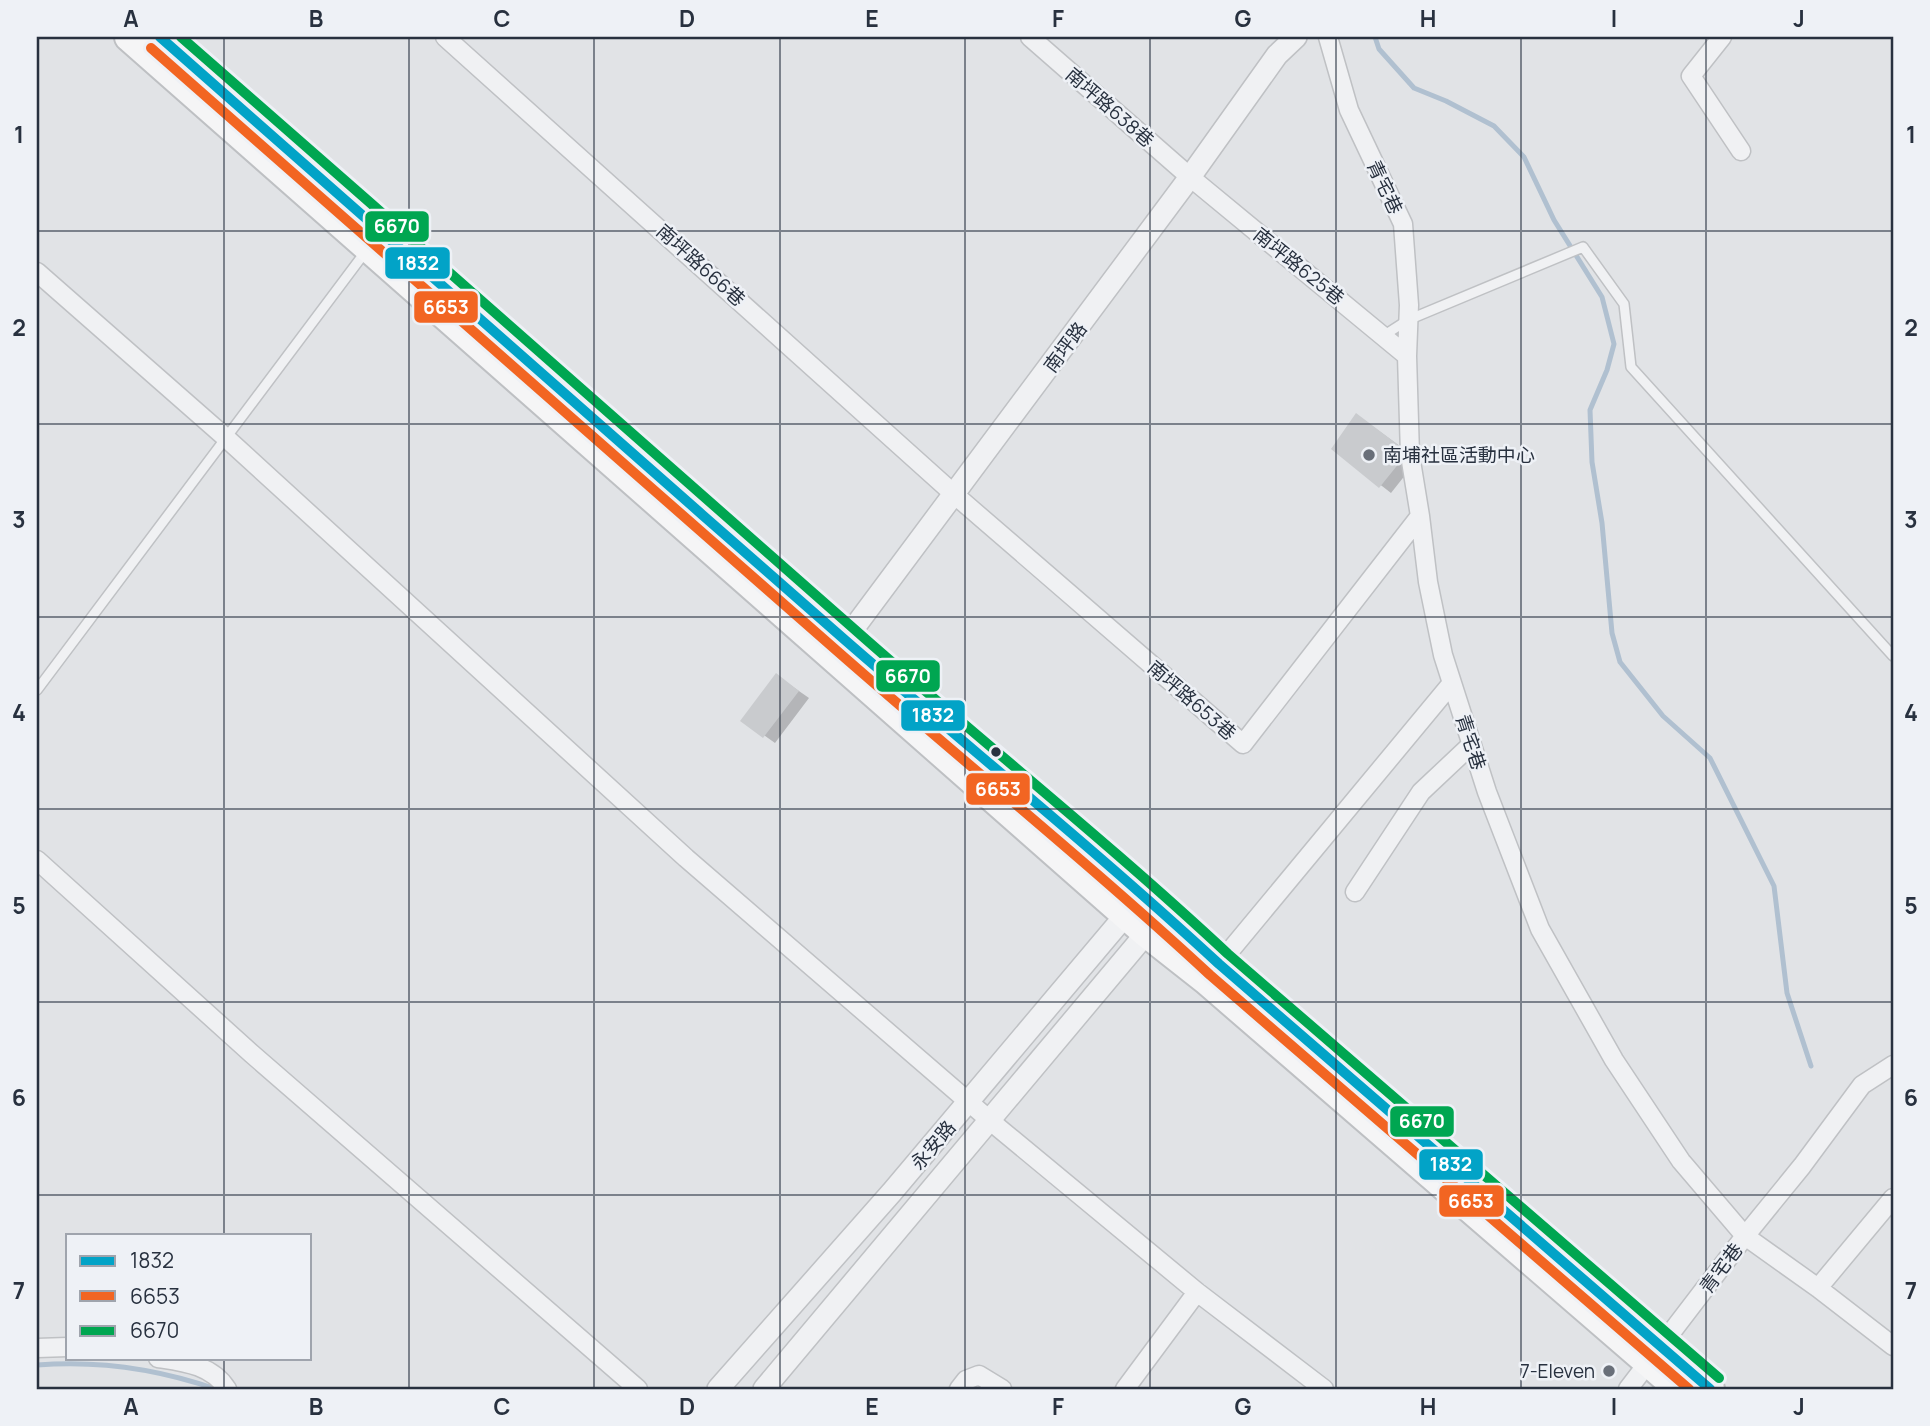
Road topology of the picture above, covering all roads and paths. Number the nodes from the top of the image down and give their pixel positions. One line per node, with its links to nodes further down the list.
1 (129, 37): 7 (main road)
2 (445, 37): 16 (street, 南坪路666巷)
3 (1030, 37): 9 (street, 南坪路638巷)
4 (1296, 37): 9 (street, 南坪路)
5 (1328, 37): 12 (street, 青宅巷)
6 (1723, 37): 8 (street)
7 (168, 46): 10 (main road)
8 (1741, 151)
9 (1190, 177): 13 (street, 南坪路625巷); 16 (street, 南坪路)
10 (376, 238): 15 (lane); 18 (main road)
11 (37, 272): 15 (street)
12 (1408, 320): 13 (lane); 14 (street, 青宅巷); 19 (lane)
13 (1383, 336): 14 (street, 南坪路625巷)
14 (1407, 356): 17 (street, 青宅巷)
15 (225, 438): 21 (lane); 28 (street)
16 (955, 495): 17 (street, 南坪路653巷); 18 (street, 南坪路)
17 (1420, 516): 20 (street, 青宅巷)
18 (839, 648): 25 (main road)
19 (1893, 656)
20 (1452, 683): 22 (street, 青宅巷); 26 (street)
21 (37, 690)
22 (1472, 744): 24 (street); 31 (street, 青宅巷)
23 (37, 860): 40 (street)
24 (1355, 892)
25 (1144, 914): 26 (main road); 28 (street, 永安路); 29 (street, 永安路); 37 (main road)
26 (1220, 964): 37 (main road)
27 (1893, 1065): 31 (street)
28 (970, 1102): 29 (street); 41 (street, 永安路)
29 (990, 1121): 33 (street); 42 (street, 永安路)
30 (1893, 1198): 32 (street)
31 (1745, 1237): 32 (street); 37 (street, 青宅巷)
32 (1818, 1288): 34 (street)
33 (1197, 1292): 45 (street); 46 (street)
34 (1893, 1346)
35 (66, 1347): 36 (street)
36 (37, 1348)
37 (1655, 1355): 47 (street, 青宅巷); 48 (main road); 49 (main road)
38 (167, 1360): 39 (street)
39 (227, 1389)
40 (638, 1389)
41 (718, 1389)
42 (764, 1389)
43 (959, 1389): 44 (street)
44 (1002, 1389)
45 (1125, 1389)
46 (1324, 1389)
47 (1628, 1389)
48 (1679, 1389)
49 (1710, 1389)

